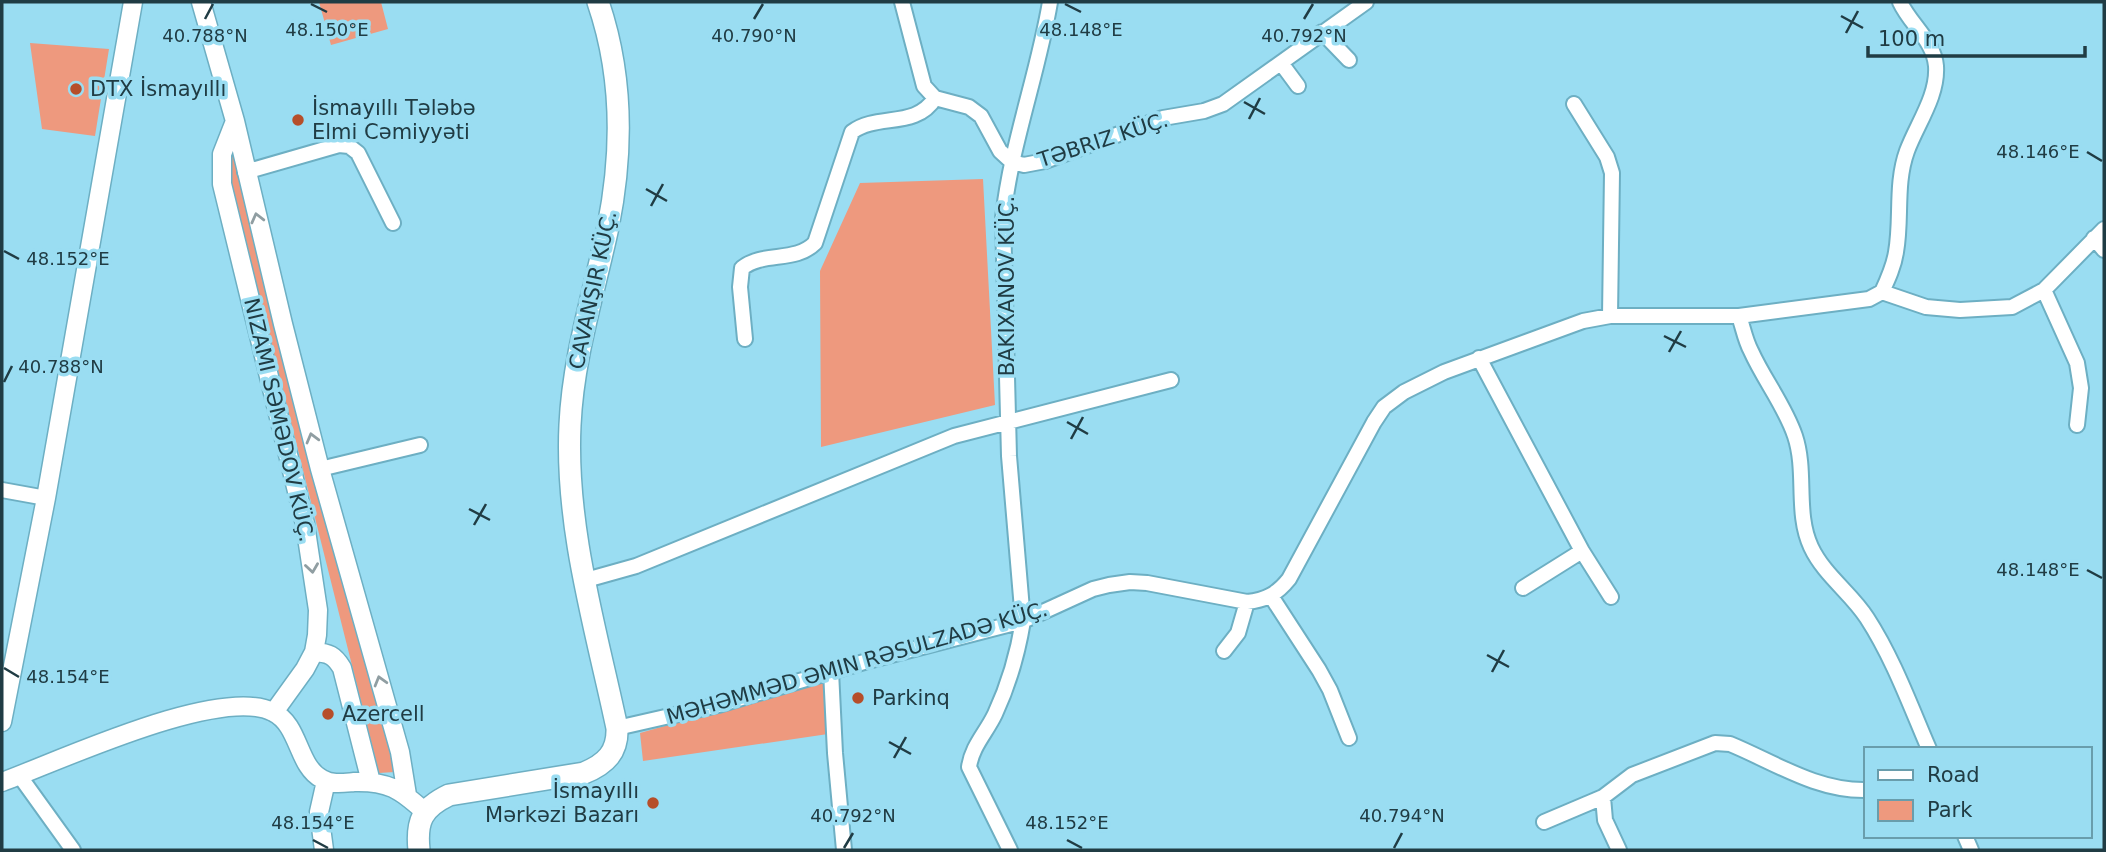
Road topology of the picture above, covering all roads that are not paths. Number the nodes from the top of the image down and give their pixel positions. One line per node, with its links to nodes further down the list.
1 (133, 2): 32 (street)
2 (201, 2): 14 (street)
3 (598, 2): 34 (main road)
4 (902, 2): 12 (street)
5 (1050, 2): 15 (street, TƏBRIZ KÜÇ.)
6 (1366, 2): 8 (street, TƏBRIZ KÜÇ.)
7 (1900, 2): 21 (street)
8 (1322, 32): 9 (street); 10 (street, TƏBRIZ KÜÇ.)
9 (1349, 60)
10 (1281, 63): 11 (street); 15 (street, TƏBRIZ KÜÇ.)
11 (1298, 86)
12 (935, 98): 15 (street); 24 (street)
13 (1574, 104): 22 (street)
14 (235, 121): 16 (street); 41 (street, NIZAMI SƏMƏDOV KÜÇ., one-way to 41)
15 (1012, 162): 27 (street)
16 (245, 172): 17 (street); 30 (street, one-way to 16)
17 (393, 223)
18 (2099, 234): 19 (street); 20 (street)
19 (2104, 250)
20 (2044, 290): 21 (street); 28 (street)
21 (1882, 292): 23 (street)
22 (1610, 316): 23 (street); 25 (street)
23 (1739, 316): 47 (street)
24 (745, 339)
25 (1479, 358): 33 (street); 36 (street)
26 (1171, 380): 27 (street)
27 (1007, 421): 34 (street); 39 (street)
28 (2077, 425)
29 (419, 445): 30 (street)
30 (320, 469): 53 (street, one-way to 30)
31 (2, 490): 32 (street)
32 (46, 498): 44 (street)
33 (1582, 551): 35 (street); 37 (street)
34 (586, 580): 45 (main road)
35 (1523, 588)
36 (1271, 597): 38 (street, MƏHƏMMƏD ƏMIN RƏSULZADƏ KÜÇ.); 46 (street)
37 (1611, 597)
38 (1247, 602): 39 (street, MƏHƏMMƏD ƏMIN RƏSULZADƏ KÜÇ.); 40 (street)
39 (1023, 621): 42 (street, MƏHƏMMƏD ƏMIN RƏSULZADƏ KÜÇ.); 61 (street)
40 (1224, 651)
41 (314, 652): 43 (street, NIZAMI SƏMƏDOV KÜÇ.); 51 (street)
42 (831, 671): 45 (street, MƏHƏMMƏD ƏMIN RƏSULZADƏ KÜÇ.); 60 (street)
43 (274, 712): 48 (street); 49 (street)
44 (2, 722)
45 (617, 728): 55 (main road)
46 (1349, 738)
47 (1928, 747)
48 (19, 775): 50 (street); 57 (street)
49 (326, 781): 51 (street); 58 (street)
50 (2, 782)
51 (371, 782): 53 (street)
52 (1864, 790): 54 (street)
53 (407, 795): 55 (street)
54 (1603, 797): 56 (street); 62 (street)
55 (425, 812): 59 (main road)
56 (1544, 822)
57 (73, 850)
58 (324, 850)
59 (419, 850)
60 (844, 850)
61 (1010, 850)
62 (1619, 850)

